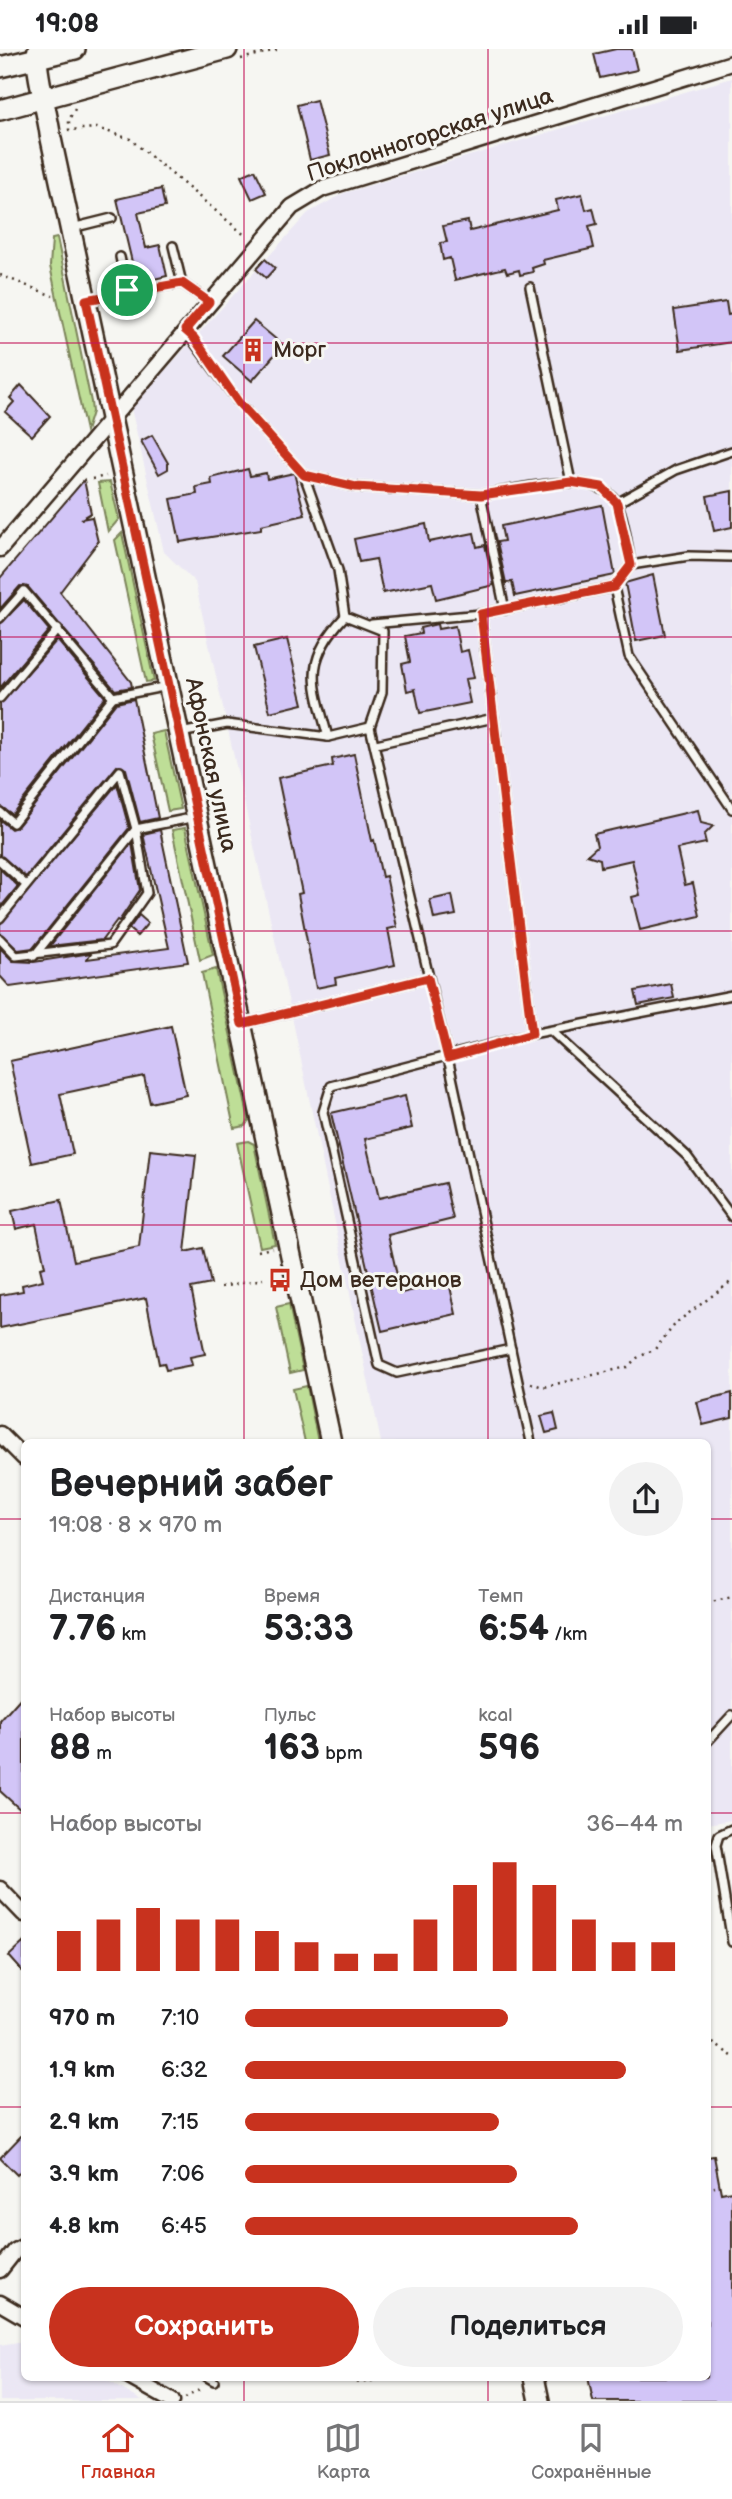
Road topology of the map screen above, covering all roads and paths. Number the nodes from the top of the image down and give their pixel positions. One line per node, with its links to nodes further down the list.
1 (75, 49): 3 (street)
2 (227, 49): 6 (street)
3 (45, 52): 5 (street); 6 (street, Афонская улица)
4 (732, 63): 12 (street, Поклонногорская улица)
5 (0, 67)
6 (46, 98): 7 (street); 10 (street, Афонская улица)
7 (0, 110)
8 (69, 130): 12 (path)
9 (112, 218): 10 (lane)
10 (71, 228): 19 (street, Афонская улица)
11 (173, 246): 15 (lane)
12 (258, 246): 20 (street, Поклонногорская улица)
13 (120, 257): 17 (lane)
14 (0, 275): 18 (path)
15 (182, 283): 17 (lane); 20 (lane)
16 (530, 287): 27 (lane)
17 (127, 290): 19 (lane)
18 (53, 296)
19 (86, 300): 22 (street, Афонская улица)
20 (209, 302): 21 (street, Поклонногорская улица)
21 (185, 330): 22 (street, Поклонногорская улица); 25 (lane)
22 (110, 418): 30 (street, Поклонногорская улица); 40 (street, Афонская улица)
23 (732, 451): 29 (lane)
24 (111, 475): 26 (path)
25 (304, 475): 28 (lane); 36 (lane)
26 (92, 479)
27 (571, 482): 28 (lane); 29 (lane)
28 (481, 495): 34 (lane)
29 (617, 503): 32 (lane)
30 (0, 549)
31 (732, 557): 32 (lane)
32 (631, 565): 33 (lane)
33 (614, 587): 34 (lane); 48 (lane)
34 (505, 610): 35 (lane)
35 (481, 614): 38 (lane); 43 (lane)
36 (345, 616): 38 (lane); 46 (lane)
37 (0, 618): 39 (lane)
38 (372, 624): 44 (lane)
39 (58, 629): 41 (lane); 42 (lane)
40 (169, 686): 41 (lane); 45 (street, Афонская улица)
41 (113, 697): 49 (lane)
42 (0, 698)
43 (494, 718): 47 (lane); 61 (lane)
44 (370, 727): 46 (lane); 47 (lane)
45 (179, 734): 46 (lane); 50 (street, Афонская улица)
46 (328, 737)
47 (376, 744): 57 (lane)
48 (732, 809)
49 (0, 812)
50 (197, 817): 51 (lane); 59 (street, Афонская улица)
51 (136, 829): 53 (lane); 56 (lane); 56 (lane)
52 (0, 861): 53 (lane)
53 (26, 885): 54 (lane)
54 (0, 918)
55 (0, 939): 56 (lane)
56 (34, 956)
57 (428, 978): 59 (lane); 62 (lane)
58 (732, 995): 60 (lane)
59 (242, 1024): 72 (street, Афонская улица)
60 (552, 1031): 61 (lane); 63 (lane)
61 (532, 1034): 62 (lane)
62 (448, 1058): 69 (lane); 69 (lane)
63 (732, 1217)
64 (275, 1247): 65 (path)
65 (258, 1251)
66 (263, 1279): 68 (path)
67 (732, 1280): 70 (path)
68 (221, 1287)
69 (511, 1349): 70 (lane)
70 (518, 1379): 73 (lane)
71 (0, 1434): 74 (street)
72 (330, 1439)
73 (530, 1439)
74 (21, 1455)
75 (732, 1597): 76 (path)
76 (711, 1602)
77 (732, 1715): 78 (lane)
78 (711, 1738)
79 (732, 1829): 82 (lane)
80 (0, 1889): 81 (street)
81 (21, 1911)
82 (732, 1942)
83 (711, 2042): 84 (path)
84 (732, 2056)
85 (715, 2187): 86 (path)
86 (711, 2188)
87 (21, 2252): 88 (street)
88 (0, 2270)
89 (0, 2303): 90 (street)
90 (21, 2315)
91 (136, 2381): 94 (street)
92 (207, 2381): 95 (path)
93 (535, 2381): 96 (street)
94 (172, 2401)
95 (179, 2401)
96 (539, 2401)

